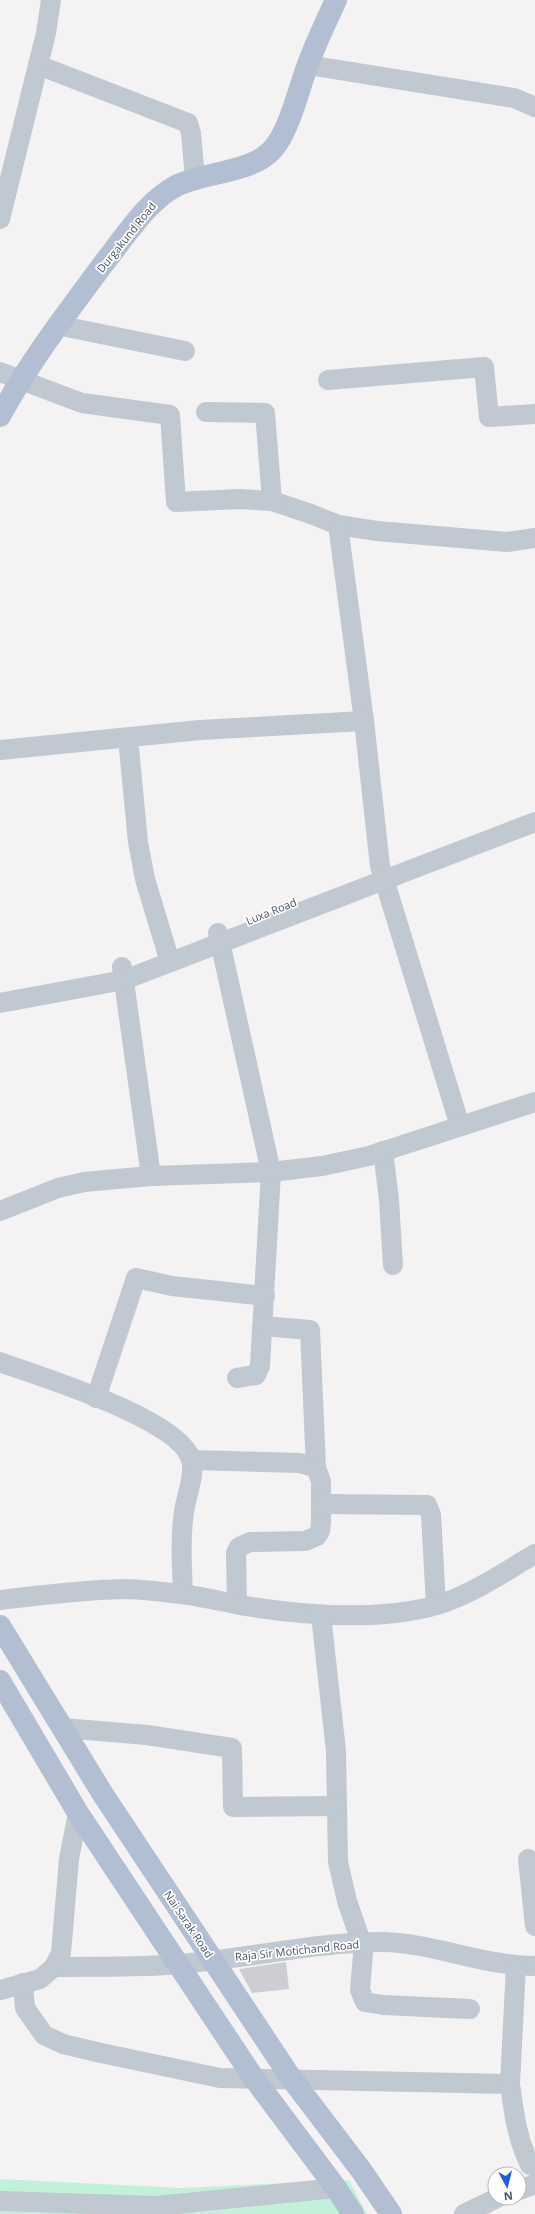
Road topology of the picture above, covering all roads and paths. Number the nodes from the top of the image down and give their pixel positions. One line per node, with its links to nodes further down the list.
1 (51, 0): 3 (street)
2 (336, 0): 4 (main road, Durgakund Road)
3 (38, 65): 6 (street); 7 (street)
4 (308, 65): 5 (street); 6 (main road, Durgakund Road)
5 (535, 107)
6 (195, 180): 8 (main road, Durgakund Road)
7 (0, 219)
8 (57, 325): 9 (street); 10 (main road, Durgakund Road)
9 (185, 351)
10 (10, 376): 14 (main road, Durgakund Road); 15 (street)
11 (328, 380): 13 (street)
12 (206, 412): 15 (street)
13 (535, 414)
14 (0, 416)
15 (272, 501): 16 (street)
16 (338, 525): 17 (street); 18 (street)
17 (535, 538)
18 (364, 721): 19 (street); 23 (street)
19 (128, 738): 20 (street); 25 (street)
20 (0, 750)
21 (535, 810): 23 (street, Luxa Road)
22 (535, 822): 23 (street)
23 (382, 873): 24 (street, Luxa Road); 30 (street)
24 (219, 939): 25 (street, Luxa Road); 26 (street); 32 (street)
25 (167, 952): 26 (street, Luxa Road)
26 (123, 974): 27 (street, Luxa Road); 28 (street); 33 (street)
27 (0, 992)
28 (0, 1004)
29 (535, 1102): 30 (street)
30 (460, 1126): 31 (street)
31 (383, 1151): 32 (street); 35 (street)
32 (271, 1172): 33 (street); 36 (street)
33 (151, 1176): 34 (street)
34 (0, 1211)
35 (393, 1265)
36 (265, 1296): 37 (street); 40 (street)
37 (263, 1326): 39 (street); 42 (street)
38 (0, 1362): 40 (street)
39 (237, 1378)
40 (96, 1398): 41 (street)
41 (191, 1460): 42 (street); 45 (street)
42 (316, 1468): 43 (street)
43 (321, 1504): 47 (street); 48 (street)
44 (535, 1554): 48 (street)
45 (182, 1594): 46 (street); 47 (street)
46 (0, 1600)
47 (237, 1604): 49 (street)
48 (436, 1605): 49 (street)
49 (321, 1615): 53 (street)
50 (4, 1638): 52 (main road, Nai Sarak Road)
51 (0, 1681): 54 (main road)
52 (63, 1728): 53 (street); 59 (main road, Nai Sarak Road)
53 (337, 1806): 57 (street)
54 (78, 1813): 58 (street); 60 (main road)
55 (528, 1859): 56 (street)
56 (535, 1926)
57 (363, 1942): 59 (street, Raja Sir Motichand Road); 61 (street, Raja Sir Motichand Road); 64 (street)
58 (57, 1960): 60 (street, Raja Sir Motichand Road); 62 (street)
59 (212, 1960): 60 (street, Raja Sir Motichand Road); 66 (main road, Nai Sarak Road)
60 (178, 1964): 65 (main road)
61 (526, 1965): 67 (street)
62 (23, 1983): 63 (street); 65 (street)
63 (0, 1990)
64 (470, 2009)
65 (253, 2077): 66 (street); 70 (main road)
66 (292, 2078): 67 (street); 74 (main road, Nai Sarak Road)
67 (510, 2084): 68 (street)
68 (534, 2173): 69 (street)
69 (527, 2181)
70 (336, 2188): 71 (street); 73 (main road)
71 (0, 2201)
72 (487, 2203): 75 (street)
73 (353, 2214)
74 (390, 2214)
75 (464, 2214)

